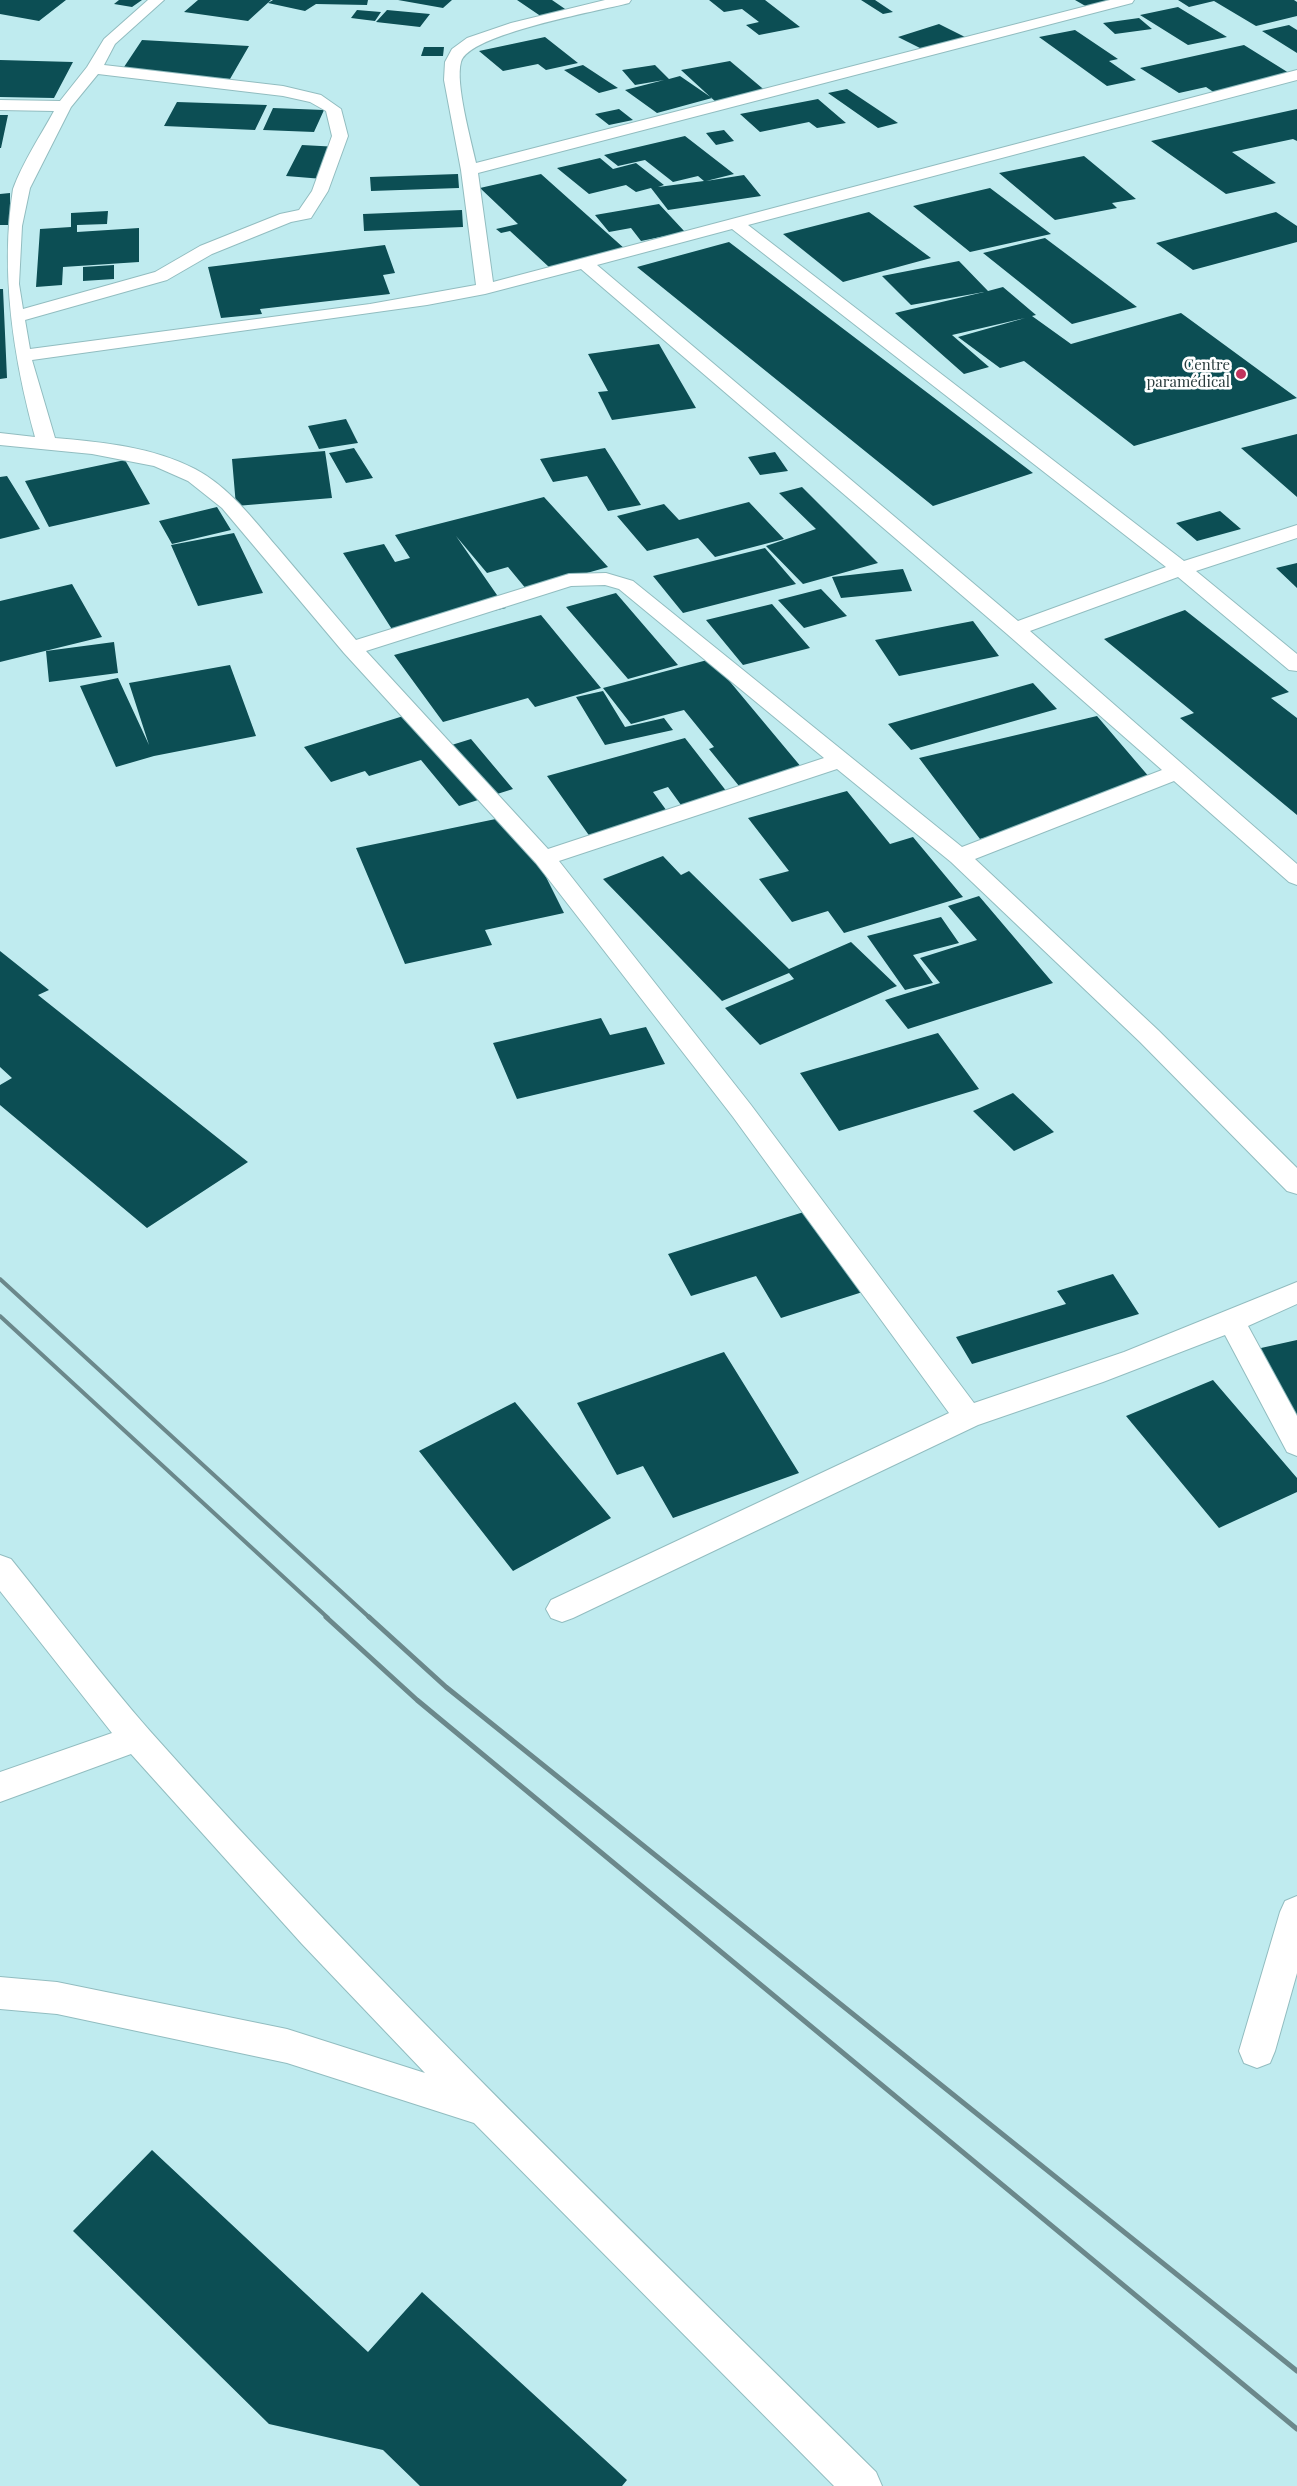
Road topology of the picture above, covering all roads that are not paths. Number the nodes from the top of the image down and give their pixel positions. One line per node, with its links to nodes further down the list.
1 (157, 0): 4 (street)
2 (624, 0): 8 (street)
3 (1128, 0): 8 (street)
4 (94, 68): 7 (street); 12 (street)
5 (1297, 75): 9 (street)
6 (0, 105): 7 (street)
7 (64, 106): 12 (street)
8 (469, 170): 11 (street)
9 (735, 224): 10 (street); 17 (street)
10 (586, 264): 11 (street); 18 (street)
11 (484, 289): 13 (street)
12 (15, 318): 13 (street)
13 (22, 356): 15 (street)
14 (0, 439): 15 (street)
15 (47, 444): 19 (street)
16 (1297, 531): 17 (street)
17 (1181, 569): 18 (street); 20 (street)
18 (1015, 629): 22 (street)
19 (352, 648): 21 (street); 24 (street)
20 (1297, 665)
21 (840, 760): 23 (street); 24 (street)
22 (1177, 772): 23 (street); 25 (street)
23 (959, 857): 26 (street)
24 (544, 858): 29 (street)
25 (1297, 877)
26 (1297, 1184)
27 (1297, 1292): 28 (street)
28 (1232, 1322): 29 (street); 30 (street)
29 (968, 1417): 32 (street)
30 (1297, 1444)
31 (0, 1568): 33 (street)
32 (562, 1609)
33 (137, 1738): 34 (street); 38 (street)
34 (0, 1787)
35 (1297, 1912): 37 (street)
36 (0, 1993): 38 (street)
37 (1257, 2051)
38 (482, 2109): 39 (street)
39 (862, 2486)

